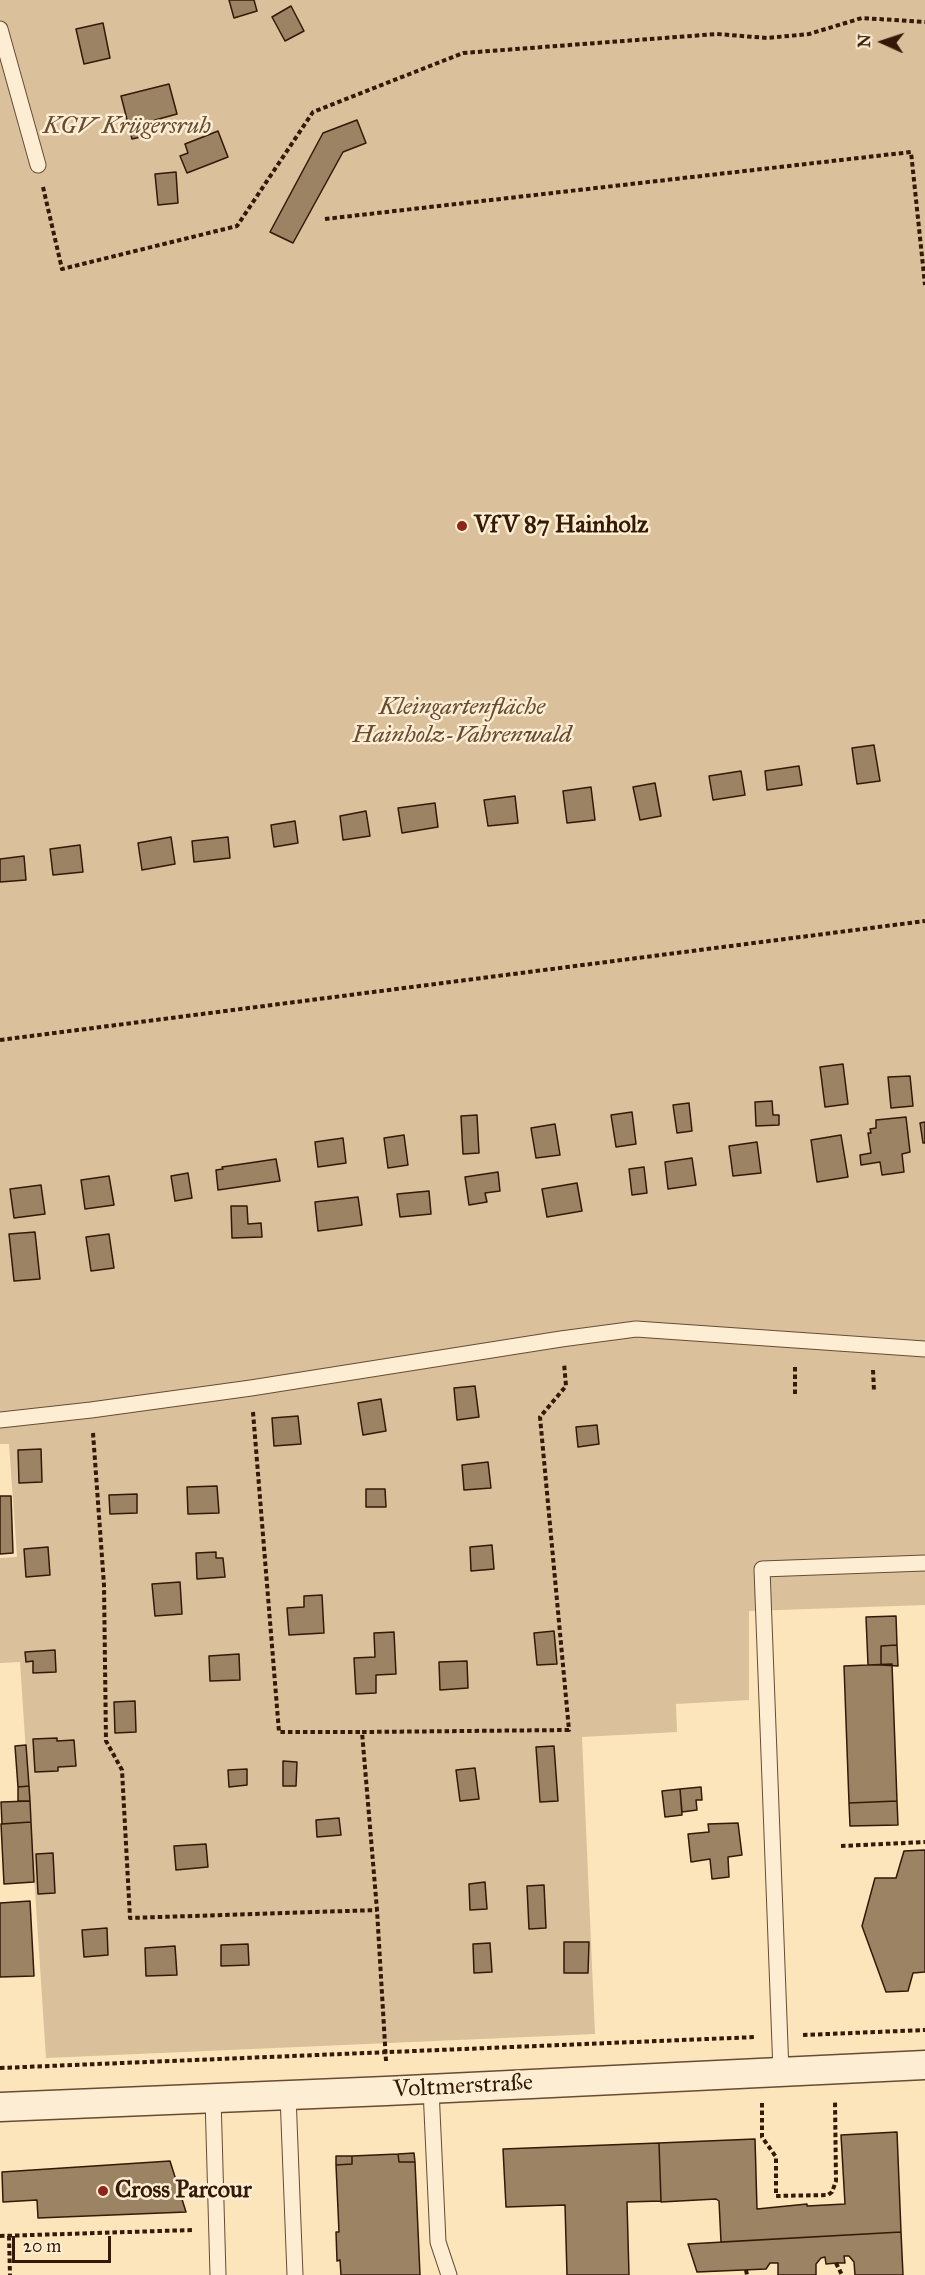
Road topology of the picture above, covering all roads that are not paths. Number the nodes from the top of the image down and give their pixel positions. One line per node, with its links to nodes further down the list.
1 (0, 29): 2 (lane)
2 (38, 165)
3 (925, 1349): 4 (lane)
4 (0, 1419)
5 (925, 1563): 7 (lane)
6 (925, 2065): 7 (street, Voltmerstraße)
7 (771, 2072): 8 (street, Voltmerstraße)
8 (431, 2089): 9 (street, Voltmerstraße); 14 (lane)
9 (288, 2095): 10 (street, Voltmerstraße); 13 (lane)
10 (213, 2097): 11 (street, Voltmerstraße); 12 (lane)
11 (0, 2107)
12 (218, 2275)
13 (296, 2275)
14 (448, 2275)

